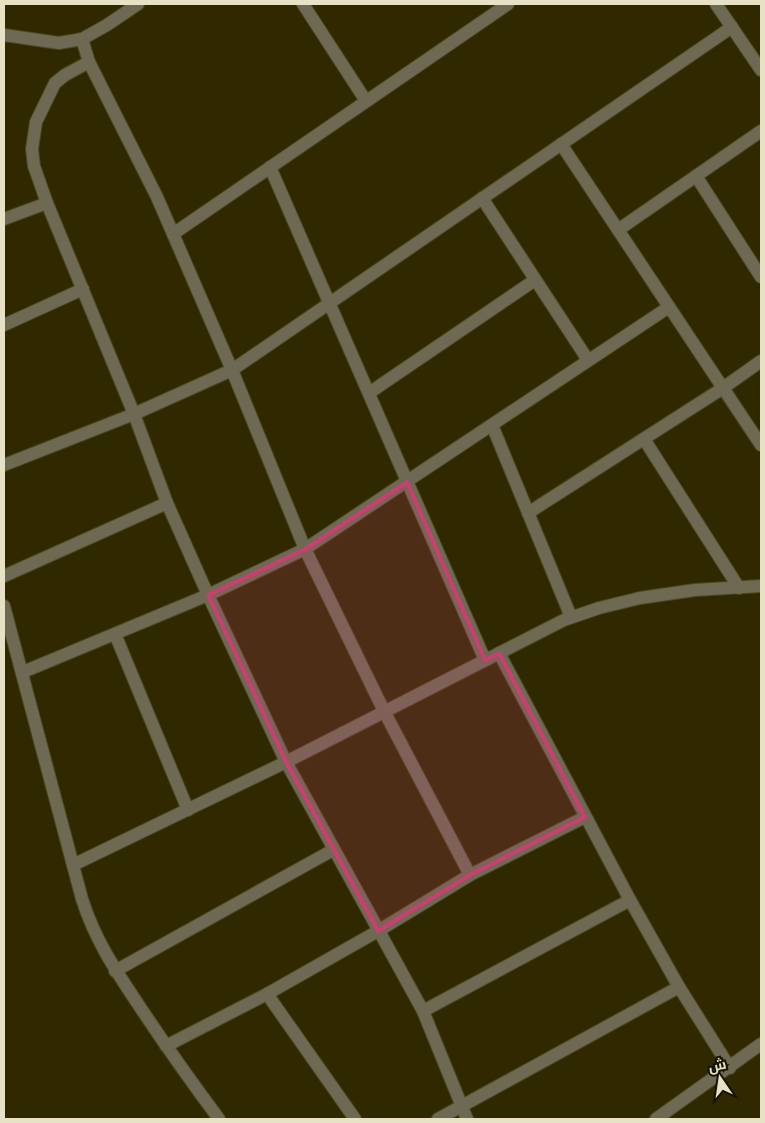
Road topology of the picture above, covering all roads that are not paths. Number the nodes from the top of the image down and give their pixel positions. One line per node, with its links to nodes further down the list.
1 (138, 4): 7 (street)
2 (303, 4): 10 (street)
3 (508, 4): 10 (street)
4 (716, 4): 5 (street)
5 (732, 27): 9 (street); 12 (street)
6 (4, 36): 7 (street)
7 (82, 39): 8 (street)
8 (89, 62): 16 (street); 19 (street)
9 (761, 70)
10 (366, 101): 13 (street)
11 (761, 131): 14 (street)
12 (561, 144): 15 (street); 18 (street)
13 (270, 167): 19 (street); 23 (street)
14 (696, 176): 18 (street); 20 (street)
15 (482, 198): 21 (street); 23 (street)
16 (47, 203): 17 (street); 22 (street)
17 (4, 219)
18 (618, 230): 24 (street)
19 (173, 234): 28 (street)
20 (761, 276)
21 (535, 280): 26 (street); 30 (street)
22 (83, 289): 25 (street); 31 (street)
23 (329, 303): 28 (street); 30 (street)
24 (669, 307): 26 (street); 29 (street)
25 (4, 325)
26 (588, 360): 32 (street)
27 (761, 361): 29 (street)
28 (232, 370): 31 (street); 39 (street)
29 (723, 388): 33 (street); 34 (street)
30 (369, 393): 36 (street)
31 (134, 414): 35 (street); 37 (street)
32 (492, 425): 36 (street); 38 (street)
33 (644, 439): 38 (street); 42 (street)
34 (761, 445)
35 (4, 465)
36 (407, 482): 39 (street); 48 (street)
37 (167, 503): 40 (street); 43 (street)
38 (528, 513): 45 (street)
39 (306, 549): 43 (street); 50 (street)
40 (4, 576)
41 (761, 586): 42 (street)
42 (739, 588): 45 (street)
43 (208, 595): 46 (street); 51 (street)
44 (4, 606): 49 (street)
45 (572, 617): 47 (street)
46 (115, 634): 49 (street); 52 (street)
47 (499, 653): 48 (street); 53 (street)
48 (485, 660): 50 (street)
49 (23, 672): 55 (street)
50 (384, 711): 51 (street); 56 (street)
51 (286, 762): 52 (street); 54 (street)
52 (188, 810): 55 (street)
53 (585, 817): 56 (street); 57 (street)
54 (334, 850): 58 (street); 59 (street)
55 (73, 865): 59 (street)
56 (470, 875): 58 (street)
57 (630, 900): 60 (street); 62 (street)
58 (378, 931): 61 (street); 62 (street)
59 (116, 971): 64 (street)
60 (679, 987): 65 (street); 66 (street)
61 (267, 994): 64 (street); 68 (street)
62 (423, 1011): 66 (street)
63 (761, 1044): 65 (street)
64 (166, 1046): 67 (street)
65 (730, 1068): 71 (street)
66 (463, 1106): 69 (street); 70 (street)
67 (219, 1119)
68 (355, 1119)
69 (438, 1119)
70 (467, 1119)
71 (656, 1119)

